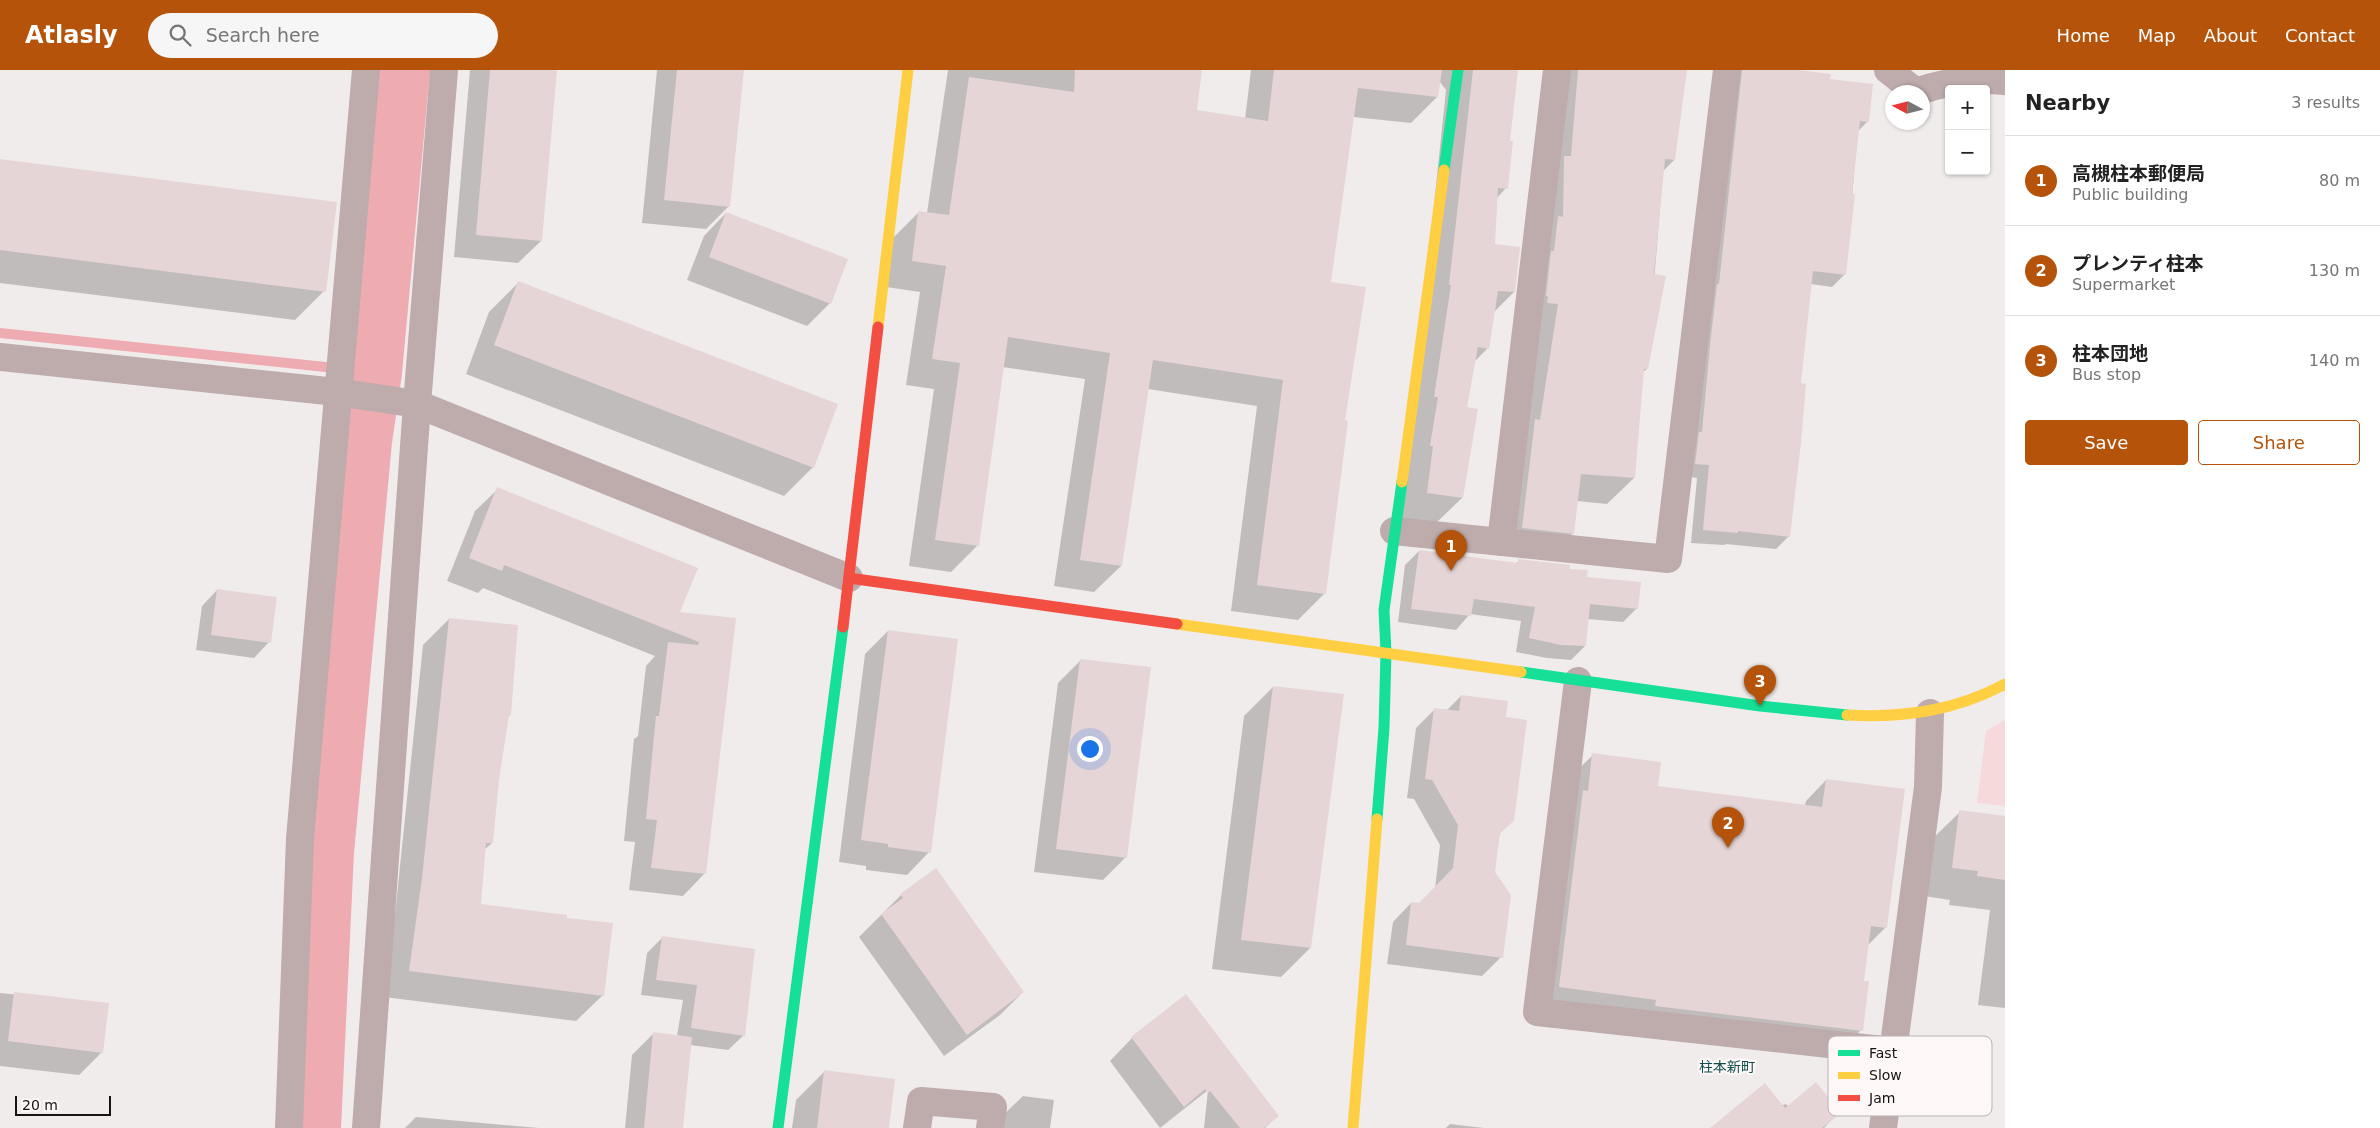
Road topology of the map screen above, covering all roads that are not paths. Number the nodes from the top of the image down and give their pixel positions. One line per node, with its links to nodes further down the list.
1 (366, 70): 10 (street)
2 (444, 70): 11 (street)
3 (908, 70): 14 (street)
4 (1458, 70): 12 (street)
5 (1557, 70): 13 (street)
6 (1727, 70): 13 (street)
7 (1888, 70): 8 (street)
8 (2005, 81)
9 (0, 357): 10 (street)
10 (338, 392): 11 (street); 21 (street)
11 (417, 404): 14 (street); 22 (street)
12 (1394, 531): 13 (street); 15 (street)
13 (1501, 542)
14 (849, 578): 15 (street); 23 (street)
15 (1386, 652): 16 (street); 26 (street)
16 (1578, 681): 18 (street); 20 (street)
17 (2005, 684): 18 (street)
18 (1930, 713): 19 (street)
19 (1894, 1036)
20 (1828, 1043)
21 (289, 1128)
22 (366, 1128)
23 (778, 1128)
24 (917, 1128): 25 (street)
25 (990, 1128)
26 (1353, 1128)

